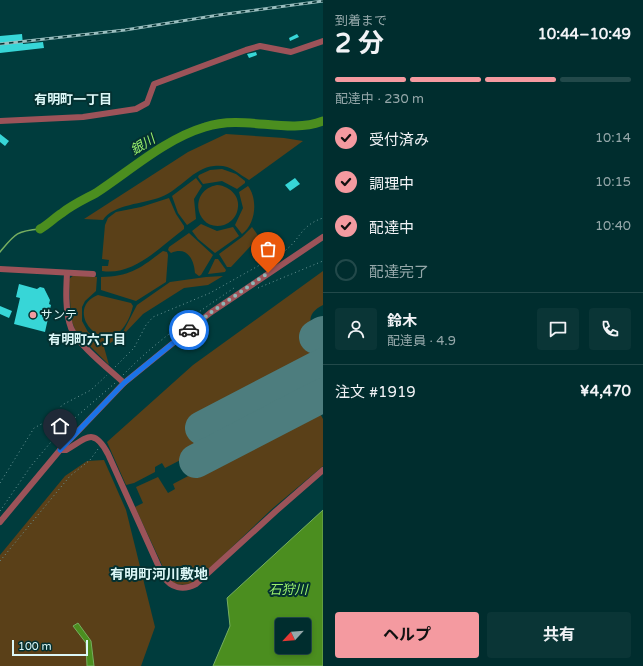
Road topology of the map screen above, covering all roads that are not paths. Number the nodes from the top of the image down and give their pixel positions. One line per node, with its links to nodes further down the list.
1 (323, 41): 2 (street)
2 (0, 121)
3 (323, 237): 7 (street)
4 (0, 269): 5 (street)
5 (67, 273): 6 (street); 7 (street)
6 (93, 274)
7 (124, 383): 8 (street)
8 (60, 450): 9 (street); 10 (street)
9 (323, 470)
10 (0, 522)

